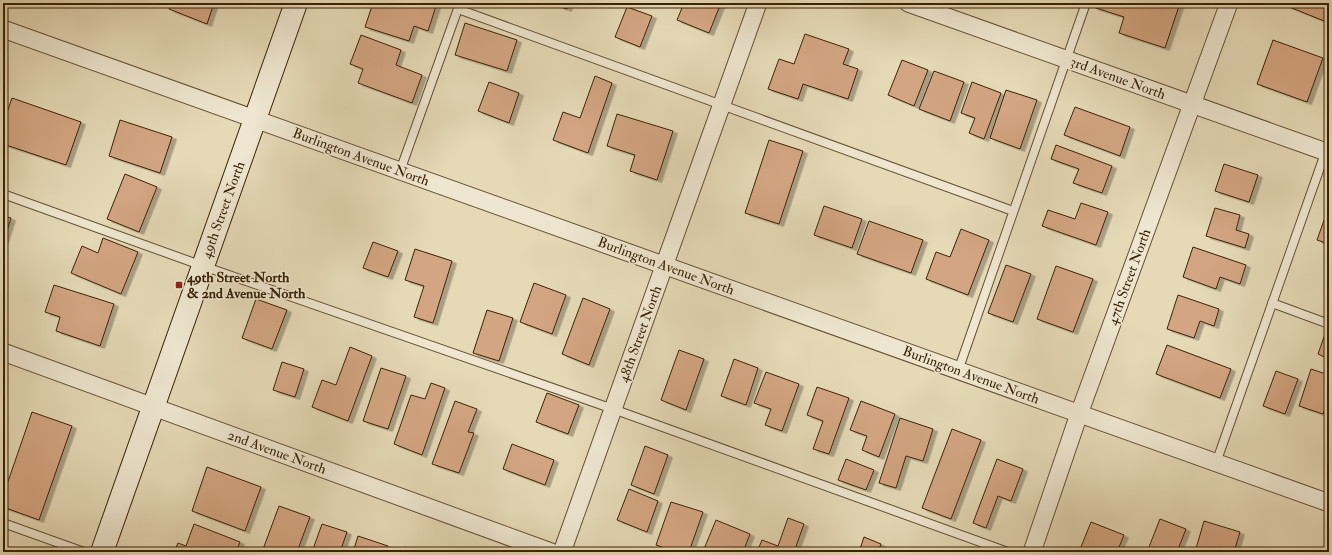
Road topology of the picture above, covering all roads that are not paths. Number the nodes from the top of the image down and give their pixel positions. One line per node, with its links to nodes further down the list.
1 (296, 3): 11 (main road, 49th Street North)
2 (758, 3): 9 (street, 48th Street North)
3 (908, 3): 8 (street, 3rd Avenue North)
4 (1086, 3): 8 (lane)
5 (1229, 3): 10 (street, 47th Street North)
6 (459, 6): 9 (lane); 13 (lane)
7 (3, 29): 11 (street, Burlington Avenue North)
8 (1066, 60): 10 (street, 3rd Avenue North); 15 (lane)
9 (722, 105): 15 (lane); 17 (street, 48th Street North)
10 (1192, 105): 12 (street, 3rd Avenue North); 24 (street, 47th Street North)
11 (255, 119): 13 (street, Burlington Avenue North); 16 (main road, 49th Street North)
12 (1328, 149): 18 (lane)
13 (400, 171): 17 (street, Burlington Avenue North)
14 (3, 194): 16 (lane)
15 (1013, 211): 21 (lane)
16 (203, 266): 22 (main road, 49th Street North); 23 (lane)
17 (664, 266): 21 (street, Burlington Avenue North); 23 (street, 48th Street North)
18 (1272, 303): 19 (lane); 25 (lane)
19 (1329, 324)
20 (3, 352): 22 (street, 2nd Avenue North)
21 (958, 370): 24 (street, Burlington Avenue North)
22 (153, 407): 29 (main road, 49th Street North); 30 (street, 2nd Avenue North)
23 (613, 409): 31 (street, 48th Street North); 32 (lane)
24 (1079, 414): 25 (street, Burlington Avenue North); 33 (street, 47th Street North)
25 (1216, 463): 26 (street, Burlington Avenue North)
26 (1329, 503)
27 (3, 523): 28 (lane)
28 (84, 552)
29 (102, 552)
30 (550, 552)
31 (562, 552)
32 (1008, 552)
33 (1032, 552)

